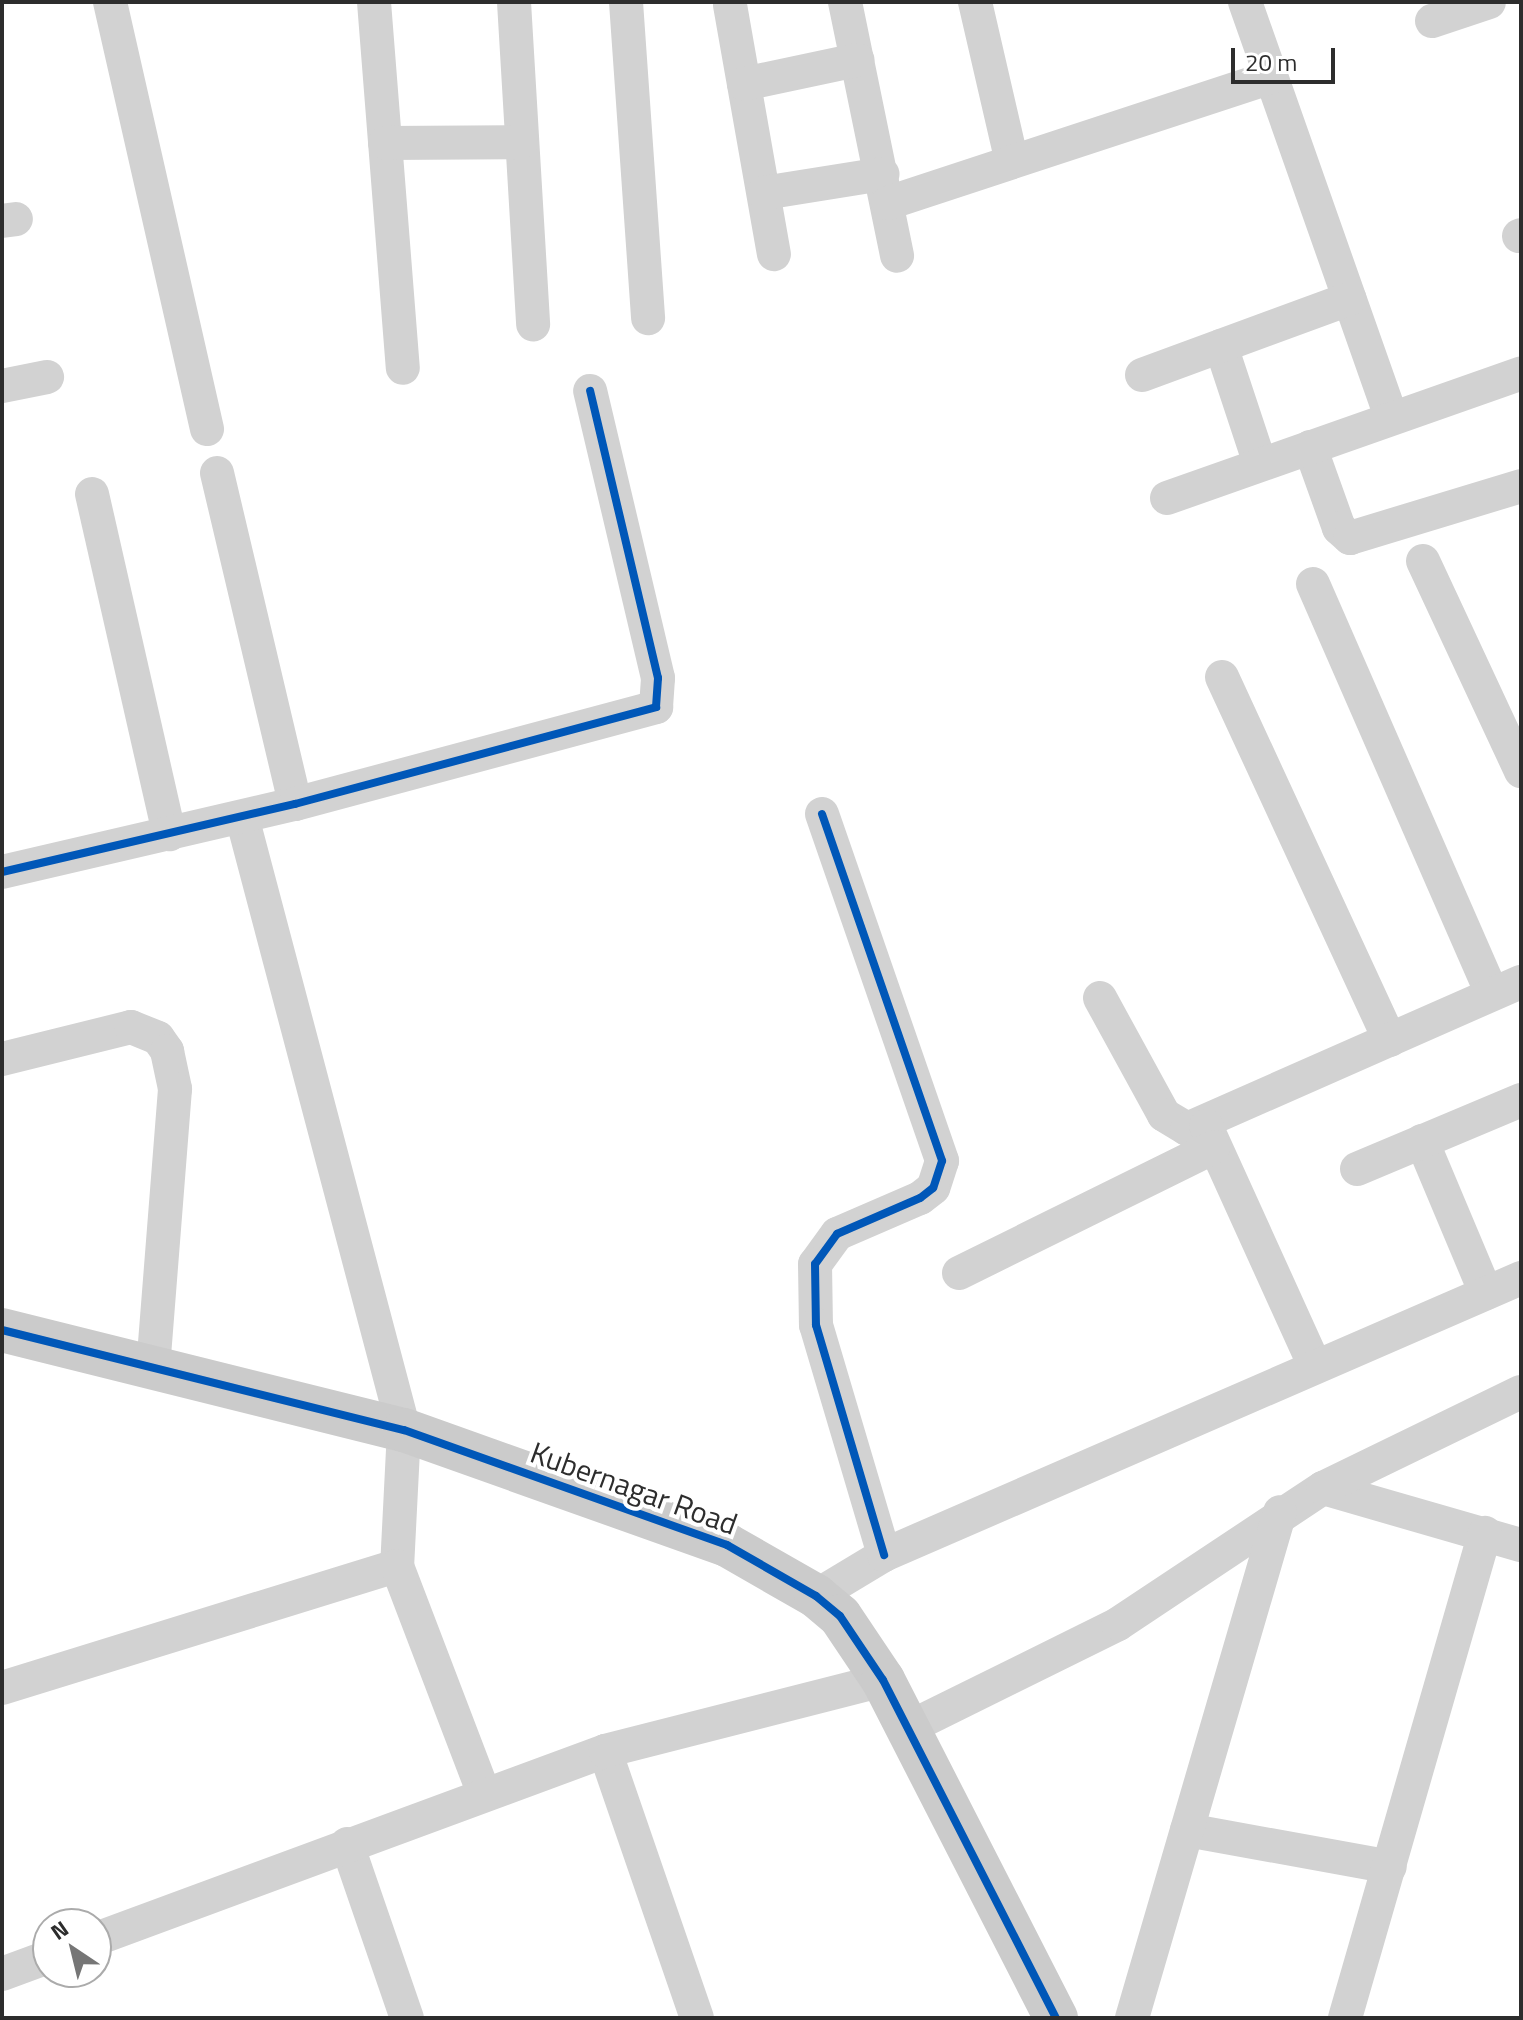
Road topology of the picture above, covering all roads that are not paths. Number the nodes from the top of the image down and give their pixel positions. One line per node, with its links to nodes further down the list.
1 (110, 2): 32 (street)
2 (374, 2): 15 (street)
3 (514, 2): 14 (street)
4 (626, 2): 22 (street)
5 (845, 2): 11 (street)
6 (975, 2): 16 (street)
7 (1245, 2): 12 (street)
8 (1489, 2): 10 (street)
9 (730, 5): 13 (street)
10 (1432, 21)
11 (857, 60): 13 (street); 17 (street)
12 (1271, 77): 16 (street); 21 (street)
13 (744, 84): 18 (street)
14 (521, 142): 15 (street); 23 (street)
15 (385, 143): 25 (street)
16 (1012, 162): 17 (street)
17 (885, 188): 18 (street); 20 (street)
18 (764, 193): 19 (street)
19 (774, 254)
20 (897, 256)
21 (1349, 299): 24 (street); 31 (street)
22 (648, 318)
23 (533, 324)
24 (1221, 346): 27 (street); 34 (street)
25 (403, 368)
26 (1521, 373): 31 (street)
27 (1142, 375)
28 (47, 377): 29 (street)
29 (2, 386)
30 (590, 391): 43 (street)
31 (1391, 417): 33 (street)
32 (207, 429)
33 (1310, 447): 34 (street); 36 (street)
34 (1260, 464): 38 (street)
35 (217, 473): 43 (street)
36 (1521, 486)
37 (92, 494): 46 (street)
38 (1167, 498)
39 (1423, 561): 42 (street)
40 (1313, 584): 48 (street)
41 (1222, 677): 50 (street)
42 (1521, 771)
43 (295, 804): 45 (street)
44 (822, 814): 68 (street)
45 (242, 817): 46 (street); 63 (street)
46 (169, 834): 47 (street)
47 (2, 872)
48 (1507, 988): 50 (street)
49 (1100, 998): 53 (street)
50 (1390, 1040): 53 (street)
51 (2, 1059): 61 (street)
52 (1521, 1100): 54 (street)
53 (1209, 1135): 56 (street); 60 (street)
54 (1422, 1141): 55 (street); 58 (street)
55 (1357, 1169)
56 (959, 1273)
57 (1521, 1278): 58 (street)
58 (1486, 1293): 60 (street)
59 (2, 1330): 61 (street, Kubernagar Road)
60 (1315, 1366): 68 (street)
61 (153, 1368): 63 (street, Kubernagar Road)
62 (1521, 1392): 64 (street)
63 (404, 1430): 69 (street); 70 (street, Kubernagar Road)
64 (1323, 1488): 65 (street); 66 (street)
65 (1280, 1512): 73 (street); 76 (street)
66 (1485, 1533): 67 (street); 78 (street)
67 (1521, 1545)
68 (884, 1555): 70 (street)
69 (397, 1566): 72 (street); 75 (street)
70 (816, 1596): 71 (street, Kubernagar Road)
71 (883, 1680): 73 (street, Kubernagar Road); 74 (street)
72 (2, 1688)
73 (908, 1728): 84 (street, Kubernagar Road)
74 (605, 1751): 75 (street); 83 (street)
75 (484, 1794): 77 (street)
76 (1187, 1830): 78 (street); 85 (street)
77 (347, 1844): 79 (street); 82 (street)
78 (1390, 1867): 86 (street)
79 (112, 1933)
80 (32, 1963): 81 (street)
81 (2, 1974)
82 (407, 2018)
83 (697, 2018)
84 (1056, 2018)
85 (1132, 2018)
86 (1345, 2018)

